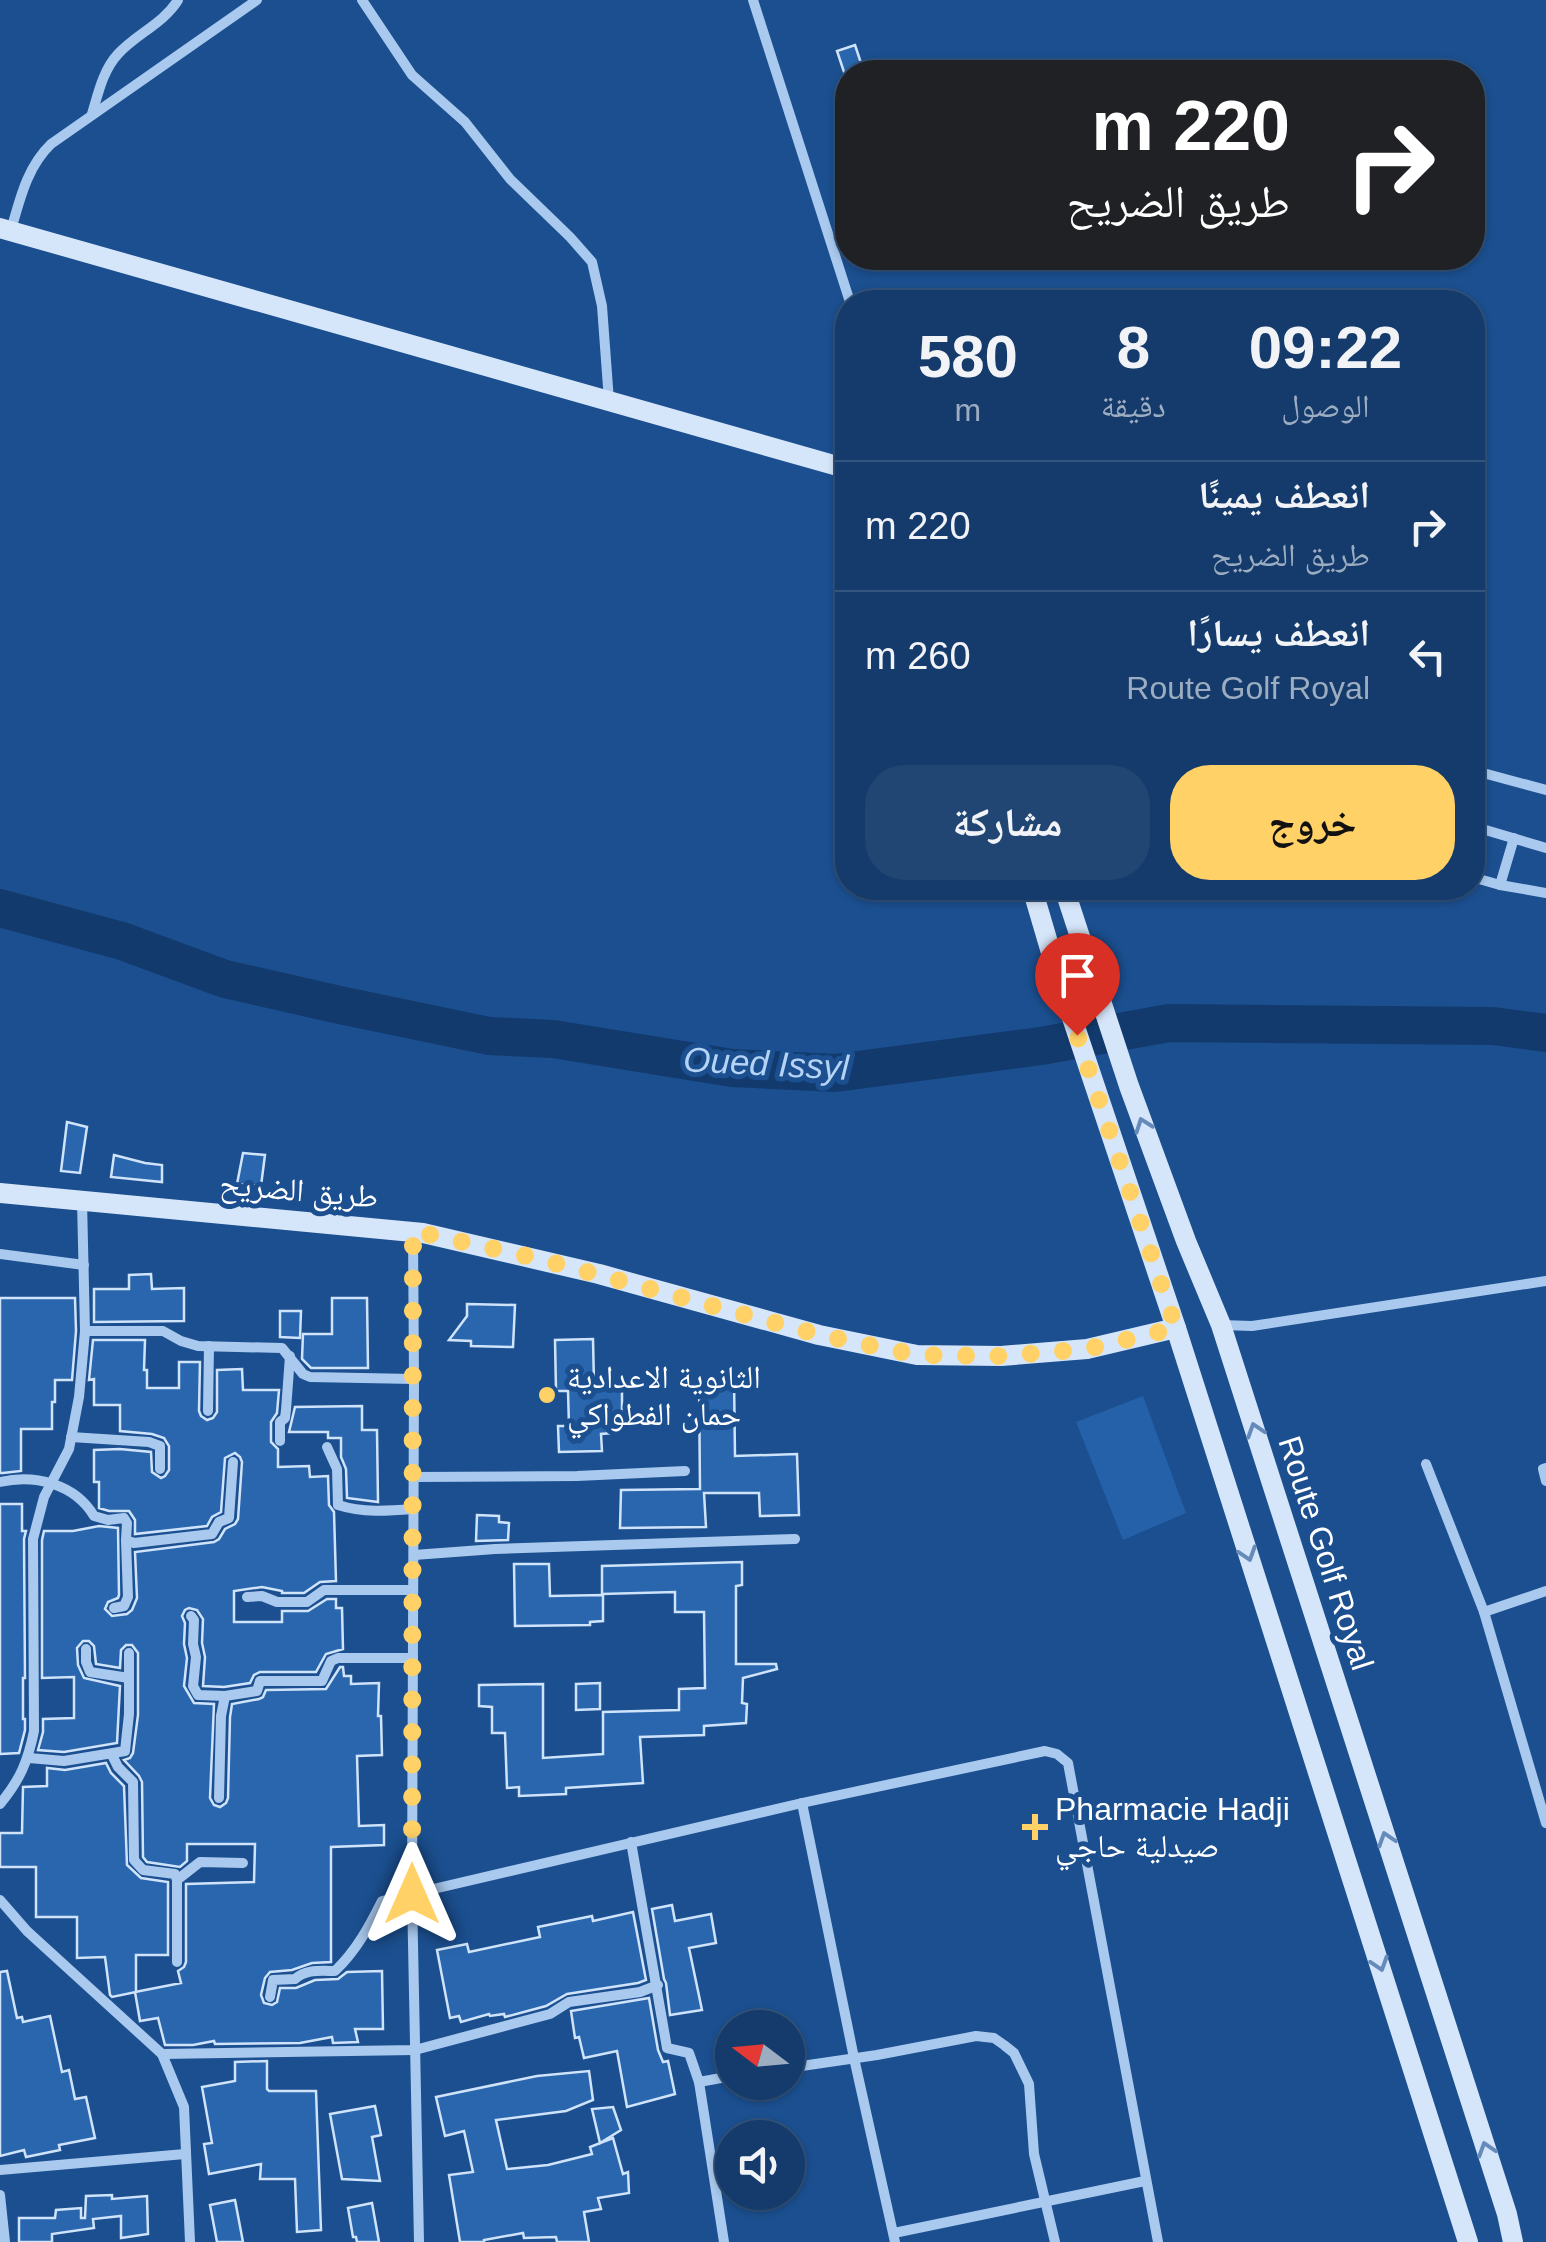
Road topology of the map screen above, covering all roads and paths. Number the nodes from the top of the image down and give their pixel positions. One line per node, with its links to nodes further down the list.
1 (178, 0): 5 (street)
2 (257, 0): 5 (street)
3 (362, 0): 8 (street)
4 (753, 0): 7 (street)
5 (92, 115): 6 (street)
6 (5, 230): 8 (street)
7 (835, 255)
8 (609, 402): 9 (street)
9 (835, 466)
10 (1485, 774): 11 (street)
11 (1546, 790)
12 (1485, 830): 13 (street)
13 (1514, 838): 14 (street); 16 (street)
14 (1546, 848)
15 (1485, 881): 16 (street)
16 (1500, 885): 17 (street)
17 (1546, 893)
18 (1036, 900): 27 (street)
19 (1068, 900): 26 (street, Route Golf Royal, one-way to 19)
20 (0, 1193): 21 (street, طريق الضريح)
21 (82, 1200): 22 (street, طريق الضريح); 24 (street)
22 (413, 1231): 27 (street, طريق الضريح); 31 (street)
23 (0, 1254): 24 (street)
24 (84, 1266): 28 (street)
25 (1546, 1281): 26 (street)
26 (1220, 1325): 93 (street, Route Golf Royal, one-way to 26)
27 (1176, 1328): 92 (street, one-way to 92)
28 (85, 1330): 29 (street); 33 (street)
29 (209, 1346): 30 (street); 32 (street)
30 (290, 1356): 31 (street); 34 (street)
31 (414, 1379): 41 (street)
32 (208, 1411)
33 (71, 1437): 39 (street); 44 (street)
34 (280, 1441)
35 (327, 1448): 45 (street)
36 (233, 1462): 47 (street)
37 (1426, 1464): 53 (street)
38 (1546, 1468): 42 (street)
39 (160, 1469)
40 (685, 1472): 41 (street)
41 (414, 1477): 45 (street)
42 (1546, 1481)
43 (0, 1482): 44 (street)
44 (52, 1482): 47 (street); 61 (street)
45 (414, 1509): 48 (street)
46 (795, 1539): 48 (street)
47 (126, 1540): 52 (street)
48 (414, 1554): 49 (street)
49 (413, 1590): 51 (street); 57 (street)
50 (1546, 1591): 53 (street)
51 (247, 1597)
52 (114, 1608)
53 (1484, 1612): 65 (street)
54 (190, 1616): 59 (street)
55 (86, 1649): 58 (street)
56 (129, 1653): 58 (street)
57 (413, 1658): 59 (street); 69 (street)
58 (129, 1678): 60 (street)
59 (225, 1696): 62 (street)
60 (112, 1754): 61 (street); 68 (street)
61 (28, 1758): 64 (street)
62 (220, 1798)
63 (802, 1803): 66 (street); 76 (street); 82 (street)
64 (0, 1804)
65 (1546, 1823)
66 (631, 1842): 69 (street); 72 (street)
67 (244, 1863): 68 (street)
68 (177, 1880): 71 (street)
69 (412, 1894): 73 (street); 74 (street)
70 (0, 1900): 75 (street)
71 (177, 1962)
72 (658, 1985): 74 (street); 79 (street)
73 (270, 1997)
74 (414, 2050): 75 (street); 88 (street)
75 (162, 2054): 80 (street)
76 (854, 2058): 77 (street); 84 (street); 85 (street)
77 (805, 2065)
78 (715, 2079): 79 (street)
79 (699, 2082): 89 (street)
80 (185, 2154): 81 (street); 87 (street)
81 (0, 2170)
82 (1145, 2182): 84 (street); 91 (street)
83 (0, 2195): 86 (street)
84 (1046, 2200): 85 (street); 90 (street)
85 (895, 2238)
86 (5, 2242)
87 (190, 2242)
88 (419, 2242)
89 (724, 2242)
90 (1055, 2242)
91 (1158, 2242)
92 (1468, 2242)
93 (1513, 2242)

